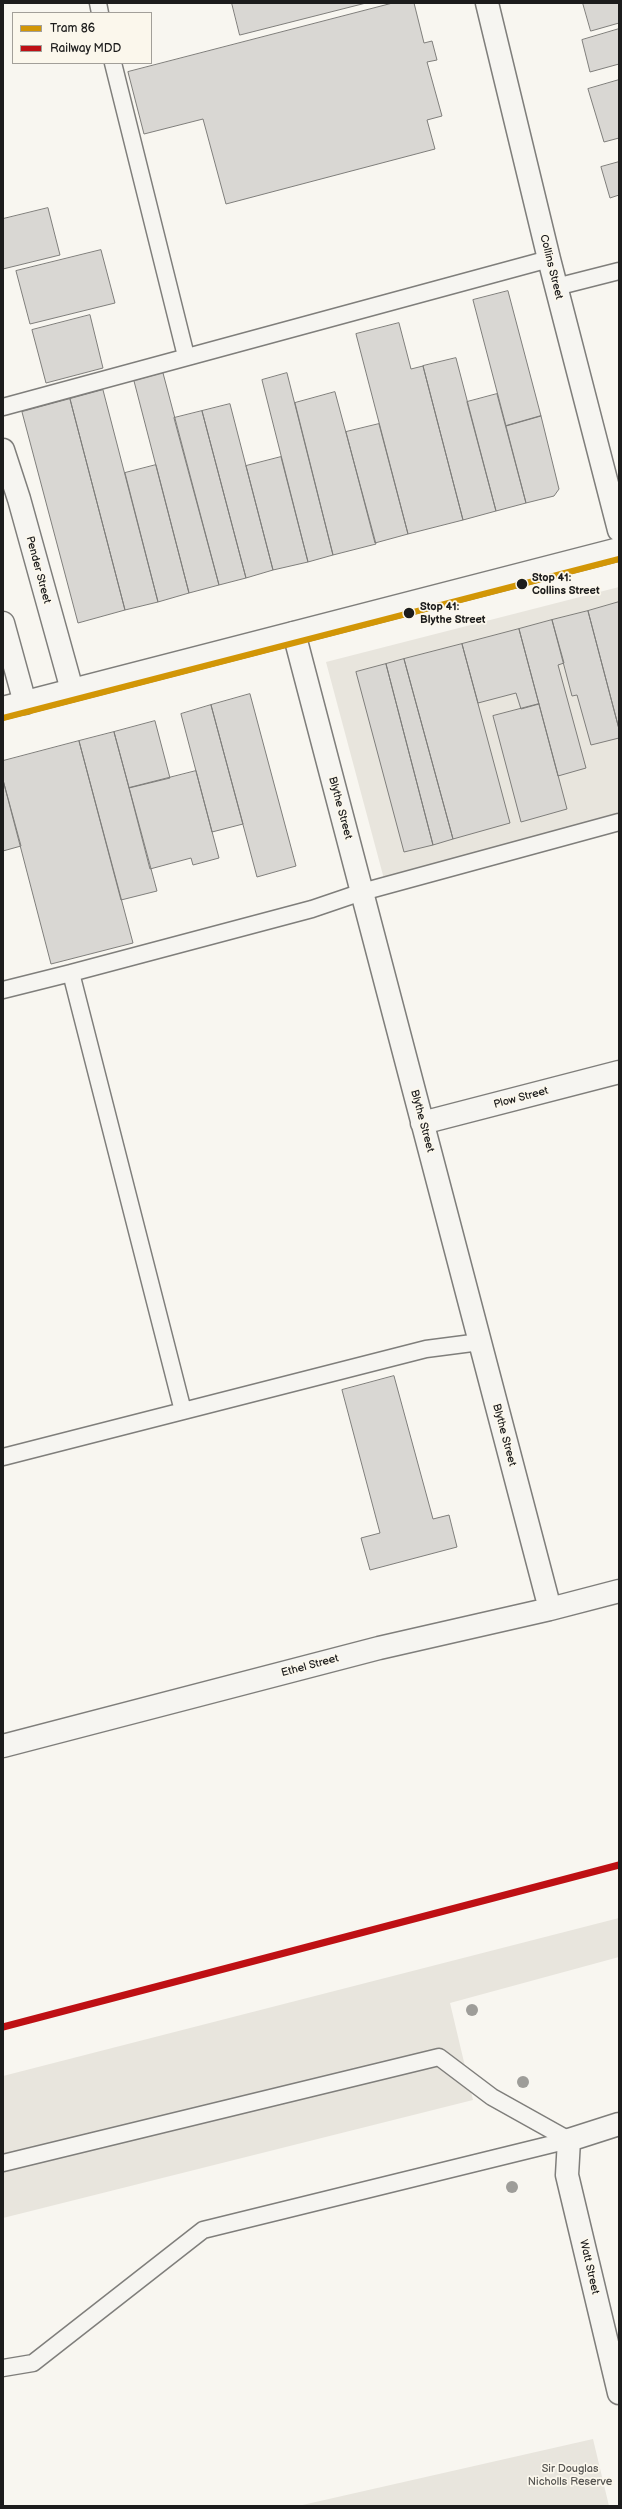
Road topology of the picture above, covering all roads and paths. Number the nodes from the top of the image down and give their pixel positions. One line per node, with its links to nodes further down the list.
1 (486, 3): 3 (street, Collins Street)
2 (113, 64): 6 (lane)
3 (549, 259): 5 (street, Collins Street); 6 (lane)
4 (619, 271): 5 (lane)
5 (556, 287): 9 (street, Collins Street)
6 (186, 356): 7 (lane)
7 (3, 407)
8 (3, 450): 13 (street, Pender Street)
9 (619, 530)
10 (619, 549): 12 (street)
11 (3, 622): 14 (street)
12 (294, 633): 13 (street); 17 (street, Blythe Street)
13 (72, 690): 14 (street)
14 (25, 703): 15 (street)
15 (3, 708)
16 (619, 822): 17 (lane)
17 (362, 892): 18 (lane); 21 (street, Blythe Street)
18 (71, 973): 19 (lane); 23 (lane)
19 (3, 990)
20 (619, 1072): 21 (street, Plow Street)
21 (422, 1123): 22 (street, Blythe Street)
22 (480, 1342): 23 (lane); 26 (street, Blythe Street)
23 (184, 1411): 24 (lane)
24 (3, 1457)
25 (619, 1591): 26 (street, Ethel Street)
26 (550, 1609): 27 (street, Ethel Street)
27 (3, 1746)
28 (619, 2124): 29 (street)
29 (569, 2140): 30 (lane); 31 (lane); 32 (street, Watt Street)
30 (3, 2163)
31 (3, 2368)
32 (619, 2394)

